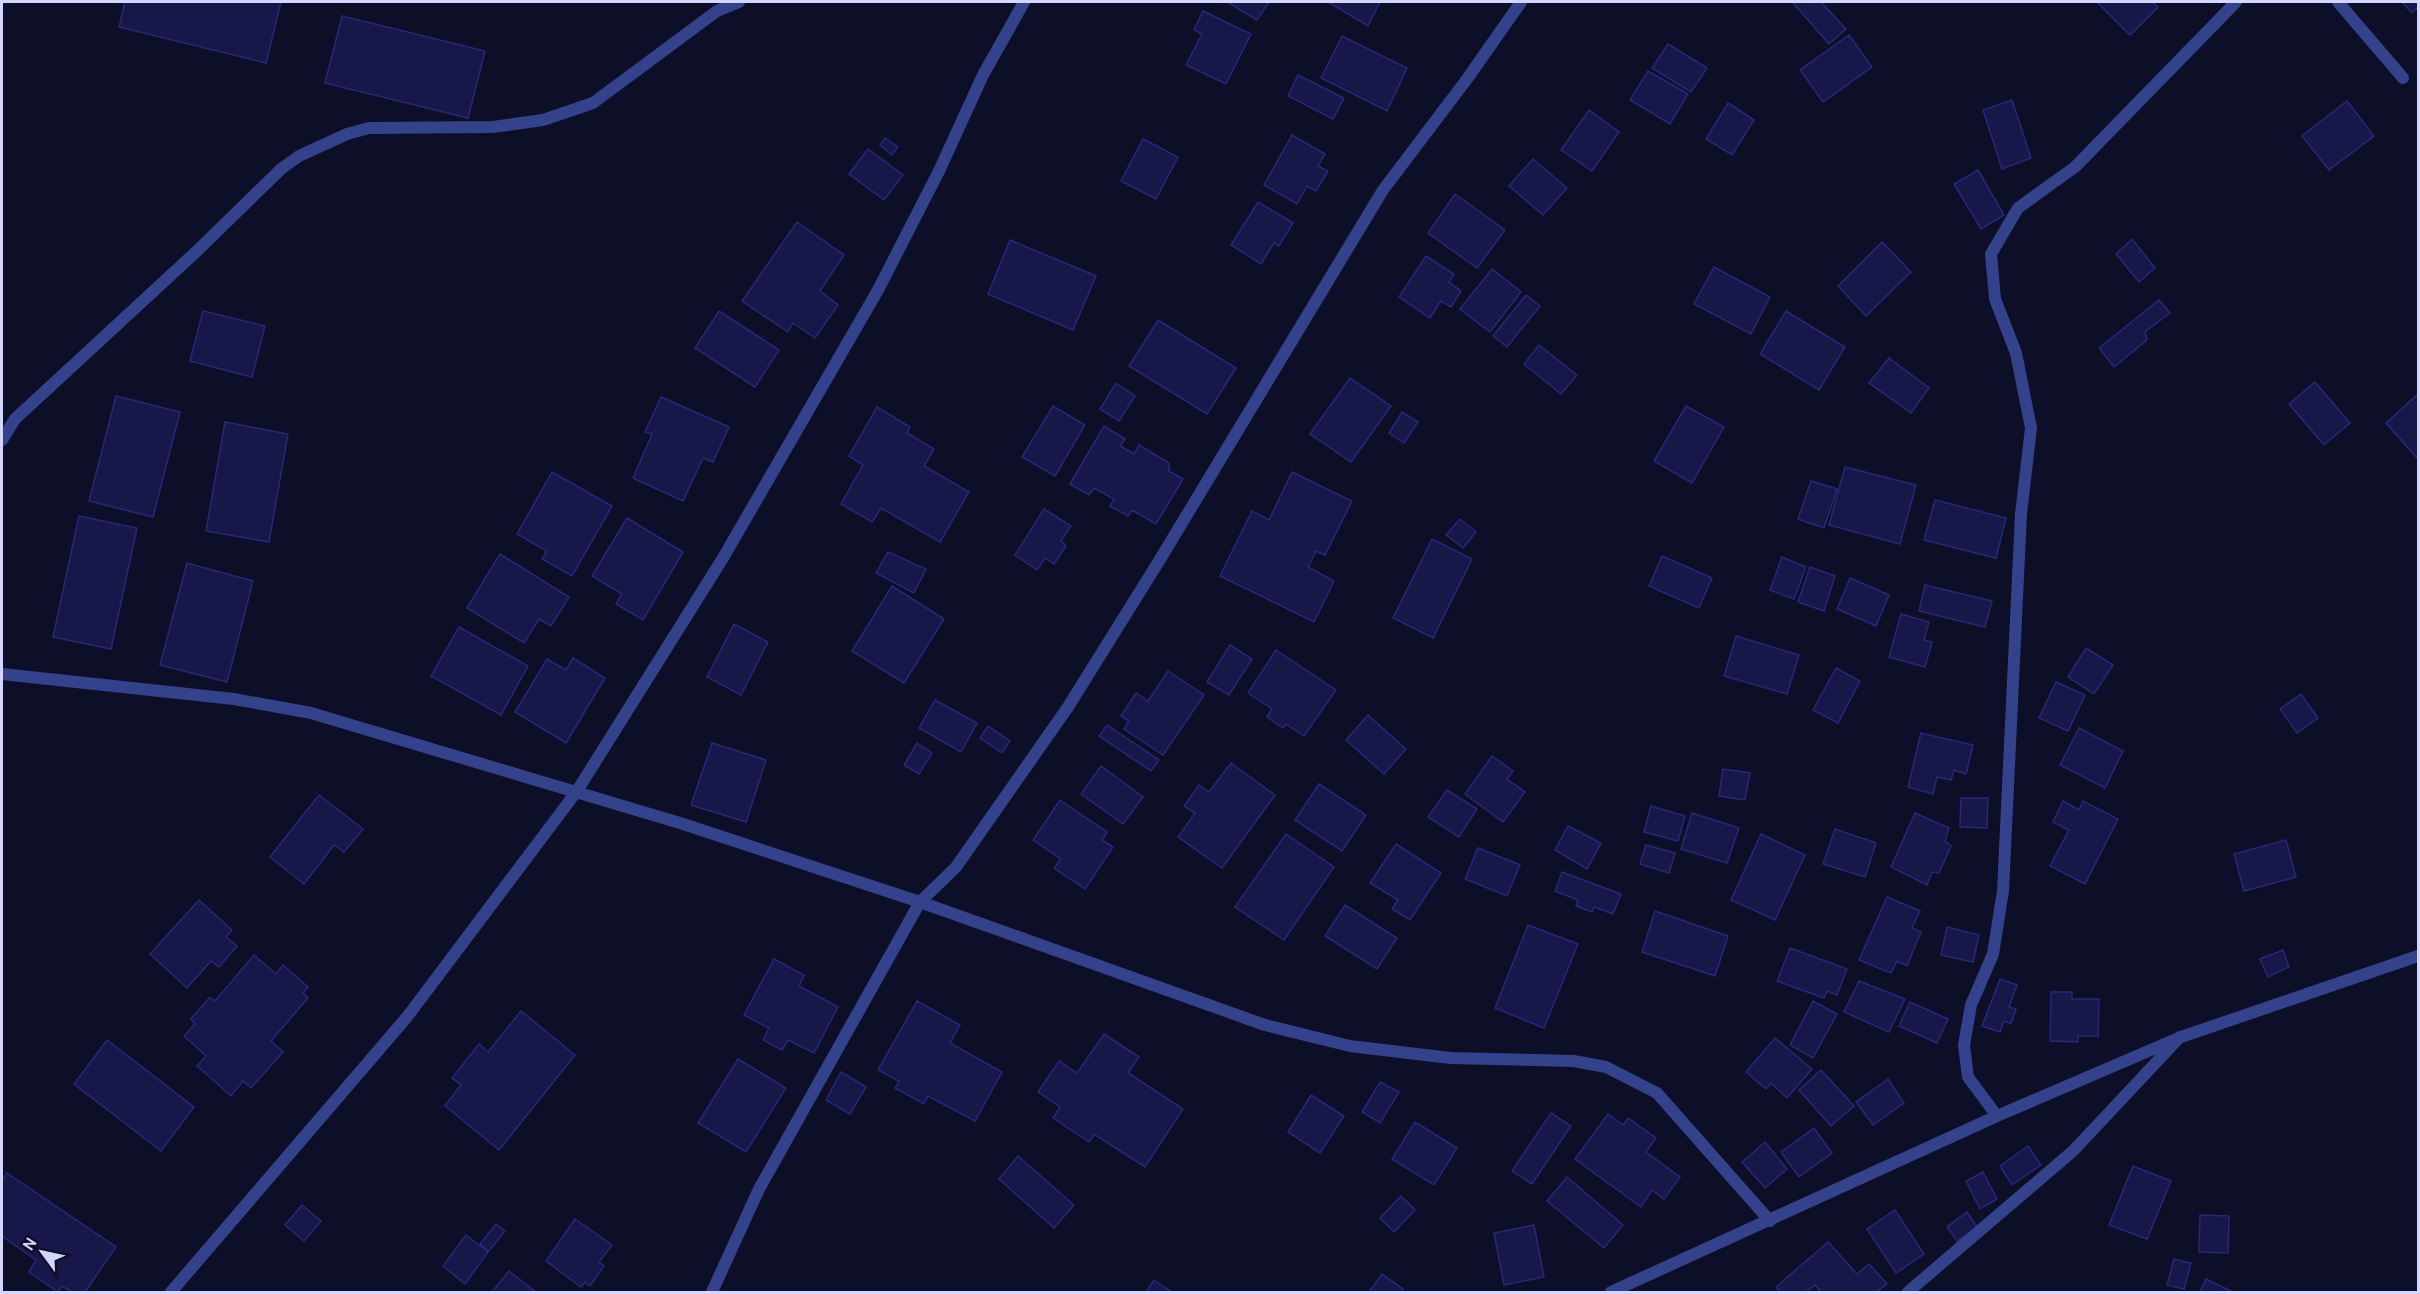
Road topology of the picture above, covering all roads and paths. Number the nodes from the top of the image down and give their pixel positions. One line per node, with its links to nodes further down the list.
1 (739, 2): 7 (street)
2 (1024, 2): 9 (street)
3 (1521, 2): 10 (street)
4 (2236, 2): 13 (street)
5 (2337, 2): 6 (street)
6 (2403, 78)
7 (2, 440)
8 (2, 674): 9 (street)
9 (577, 791): 10 (street); 15 (street)
10 (920, 902): 14 (street); 16 (street)
11 (2418, 956): 12 (street)
12 (2181, 1037): 13 (street); 18 (street)
13 (1997, 1116): 14 (street)
14 (1770, 1221): 17 (street)
15 (171, 1293)
16 (712, 1293)
17 (1611, 1293)
18 (1908, 1293)

